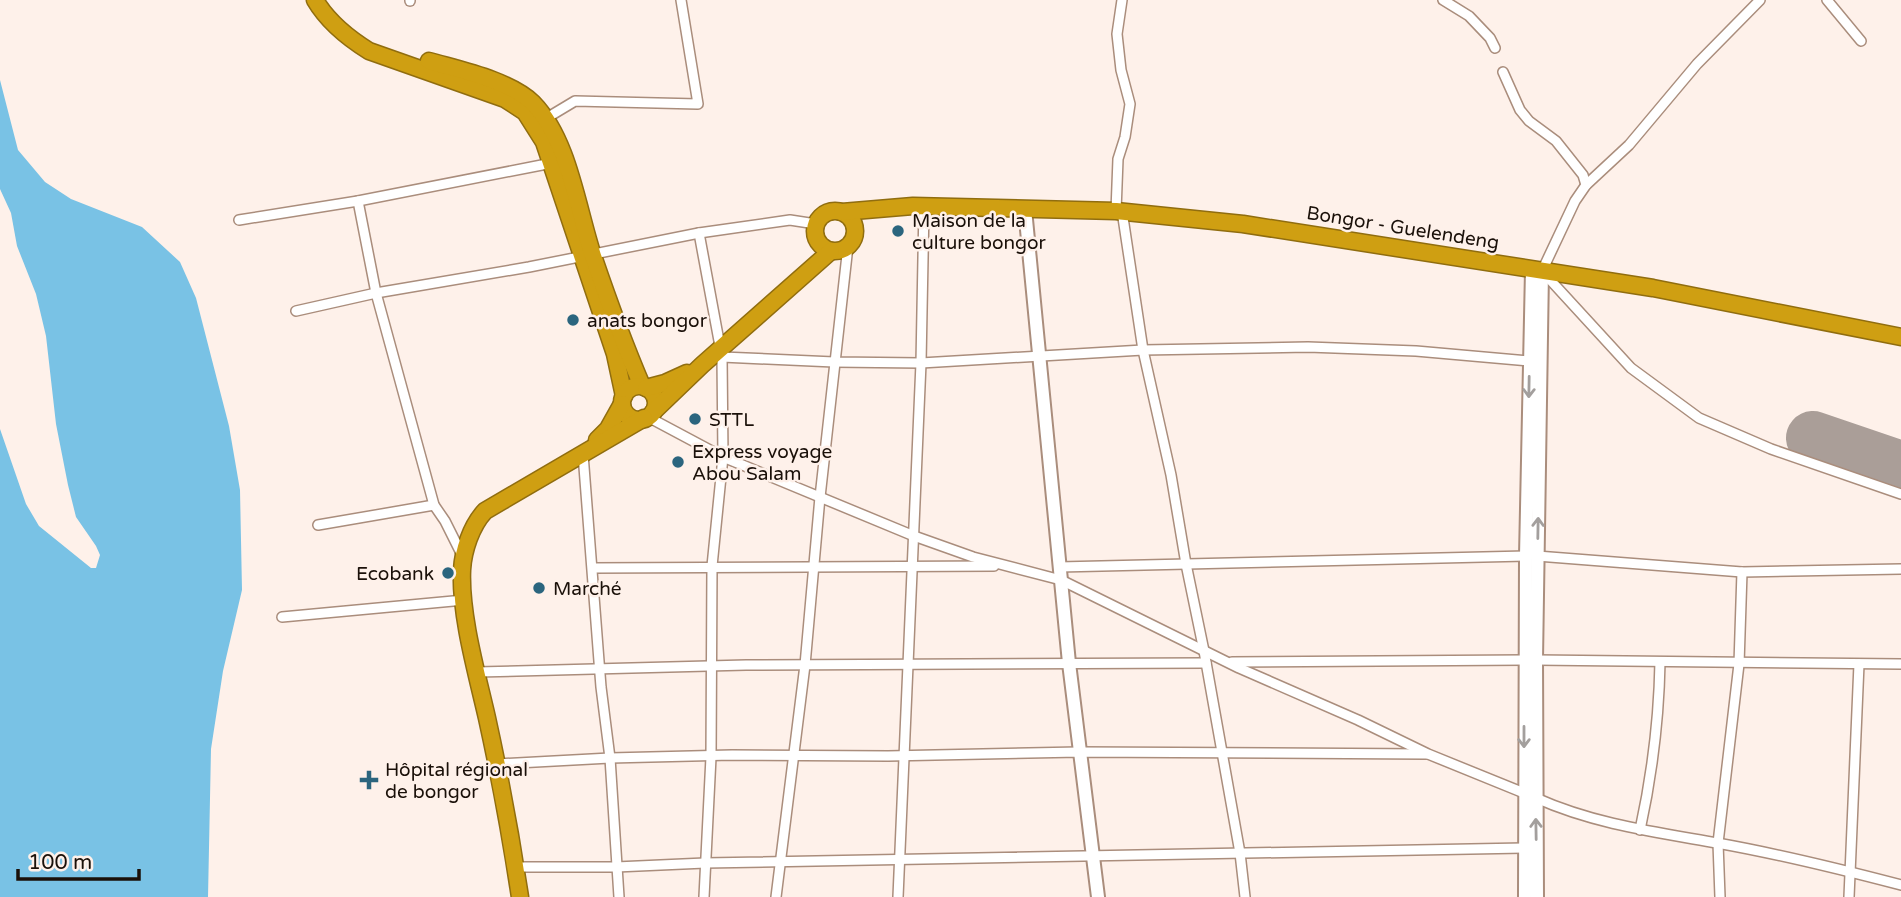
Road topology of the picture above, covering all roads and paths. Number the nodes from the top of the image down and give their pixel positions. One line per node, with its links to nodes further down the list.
1 (315, 0): 12 (highway)
2 (328, 0): 11 (highway)
3 (681, 0): 11 (street)
4 (1122, 0): 18 (street)
5 (1443, 0): 9 (street)
6 (1760, 0): 13 (street)
7 (1827, 0): 8 (street)
8 (1861, 41)
9 (1494, 48)
10 (1503, 72): 13 (street)
11 (545, 119): 25 (highway)
12 (552, 163): 14 (street); 25 (highway)
13 (1586, 185): 26 (street)
14 (358, 201): 20 (street); 28 (street)
15 (924, 206): 16 (highway, Bongor - Guelendeng); 17 (highway, Bongor - Guelendeng); 36 (street)
16 (893, 207): 19 (highway, Bongor - Guelendeng); 23 (highway)
17 (1025, 209): 18 (highway, Bongor - Guelendeng); 33 (main road)
18 (1119, 211): 26 (highway, Bongor - Guelendeng); 31 (street)
19 (842, 212): 21 (highway); 23 (highway)
20 (239, 220)
21 (815, 230): 22 (street); 24 (highway); 27 (highway)
22 (699, 233): 25 (street); 32 (street)
23 (852, 239): 24 (highway); 35 (street)
24 (831, 251): 27 (highway)
25 (587, 256): 28 (street); 38 (highway); 39 (highway)
26 (1537, 271): 30 (highway, Bongor - Guelendeng); 34 (main road); 43 (street); 48 (main road, one-way to 26)
27 (801, 279): 32 (highway)
28 (376, 293): 29 (street); 45 (street)
29 (296, 311)
30 (1901, 337)
31 (1143, 350): 33 (street); 34 (street); 50 (street)
32 (722, 353): 35 (street); 37 (highway); 42 (street)
33 (1041, 356): 36 (street); 55 (main road)
34 (1529, 361): 48 (main road, one-way to 48)
35 (834, 362): 36 (street); 44 (street)
36 (921, 363): 47 (street)
37 (702, 365): 38 (highway); 40 (highway)
38 (644, 387): 39 (highway); 40 (highway)
39 (623, 400): 40 (highway); 41 (highway)
40 (648, 416): 41 (highway); 42 (street)
41 (583, 454): 49 (highway); 56 (street)
42 (723, 457): 44 (street); 51 (street)
43 (1901, 494)
44 (820, 498): 47 (street); 52 (street)
45 (434, 505): 46 (street); 49 (street)
46 (318, 524)
47 (914, 536): 53 (street); 54 (street)
48 (1532, 556): 50 (street); 58 (street); 63 (main road)
49 (463, 559): 60 (highway)
50 (1186, 564): 55 (street); 62 (street)
51 (712, 566): 52 (street); 56 (street); 72 (street)
52 (814, 566): 53 (street); 71 (street)
53 (911, 566): 54 (street); 73 (street)
54 (1007, 566): 59 (street)
55 (1059, 567): 59 (main road)
56 (593, 568): 74 (street)
57 (1901, 569): 58 (street)
58 (1742, 572): 68 (street)
59 (1061, 580): 62 (street); 66 (main road)
60 (464, 600): 61 (street); 75 (highway)
61 (282, 617)
62 (1204, 651): 64 (street); 67 (street)
63 (1530, 660): 64 (street); 65 (street); 84 (main road)
64 (1227, 662): 78 (street)
65 (1660, 662): 68 (street); 85 (street)
66 (1069, 663): 67 (street); 73 (street); 76 (main road)
67 (1206, 663): 77 (street)
68 (1739, 664): 69 (street); 86 (street)
69 (1859, 664): 70 (street); 95 (street)
70 (1901, 664)
71 (805, 665): 72 (street); 73 (street); 80 (street)
72 (713, 666): 74 (street); 81 (street)
73 (907, 666): 79 (street)
74 (600, 667): 75 (street); 82 (street)
75 (477, 672): 83 (highway)
76 (1079, 752): 77 (street); 79 (street); 89 (main road)
77 (1222, 752): 78 (street); 88 (street)
78 (1428, 754): 84 (street)
79 (905, 755): 80 (street); 90 (street)
80 (794, 756): 81 (street); 92 (street)
81 (711, 757): 82 (street); 91 (street)
82 (610, 758): 83 (street); 94 (street)
83 (497, 764): 93 (highway)
84 (1530, 795): 85 (street); 87 (main road); 105 (main road, one-way to 84)
85 (1640, 830): 86 (street)
86 (1717, 843): 95 (street); 106 (street)
87 (1524, 848): 88 (street); 104 (main road)
88 (1240, 853): 89 (street); 103 (street)
89 (1094, 856): 90 (street); 102 (main road)
90 (901, 861): 92 (street); 101 (street)
91 (705, 863): 92 (street); 94 (street); 99 (street)
92 (781, 863): 100 (street)
93 (515, 867): 94 (street); 97 (highway)
94 (616, 867): 98 (street)
95 (1849, 871): 96 (street); 107 (street)
96 (1901, 885)
97 (520, 897)
98 (618, 897)
99 (704, 897)
100 (776, 897)
101 (898, 897)
102 (1098, 897)
103 (1245, 897)
104 (1525, 897)
105 (1537, 897)
106 (1720, 897)
107 (1849, 897)

